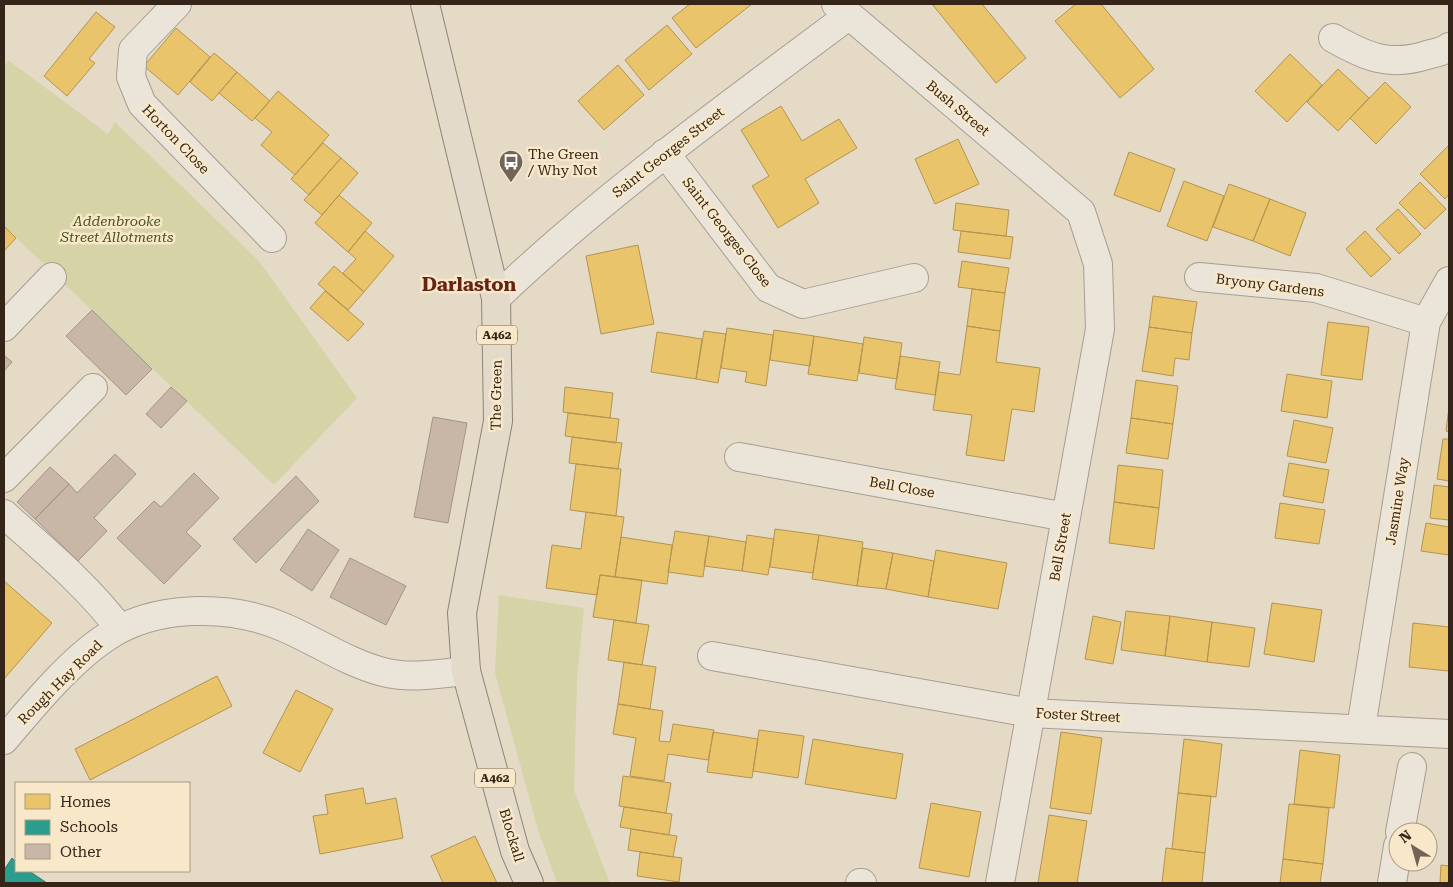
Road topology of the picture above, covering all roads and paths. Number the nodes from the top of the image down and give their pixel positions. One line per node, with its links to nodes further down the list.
1 (177, 4): 8 (street, Horton Close)
2 (425, 4): 13 (main road, The Green / A462)
3 (842, 10): 6 (street, Saint Georges Street); 7 (street, Bush Street)
4 (1333, 38): 5 (street)
5 (1448, 48)
6 (665, 153): 11 (street, Saint Georges Close); 13 (street, Saint Georges Street)
7 (1081, 212): 20 (street, Bell Street)
8 (272, 238)
9 (52, 277): 15 (street)
10 (1199, 277): 14 (street, Bryony Gardens)
11 (914, 278)
12 (1449, 280): 14 (street, Jasmine Way)
13 (496, 298): 23 (main road, The Green / A462)
14 (1426, 322): 25 (street, Jasmine Way)
15 (4, 327)
16 (93, 388): 18 (street)
17 (739, 457): 20 (street, Bell Close)
18 (4, 478)
19 (4, 514): 21 (street)
20 (1066, 517): 24 (street, Bell Street)
21 (120, 629): 23 (street, Rough Hay Road); 27 (street, Rough Hay Road)
22 (712, 656): 24 (street, Foster Street)
23 (466, 671): 30 (main road, Blockall / A462)
24 (1031, 713): 25 (street, Foster Street); 31 (street, Bell Street)
25 (1361, 728): 26 (street, Foster Street)
26 (1449, 734)
27 (4, 740)
28 (1412, 767): 29 (street)
29 (1402, 822)
30 (529, 883)
31 (1000, 883)

